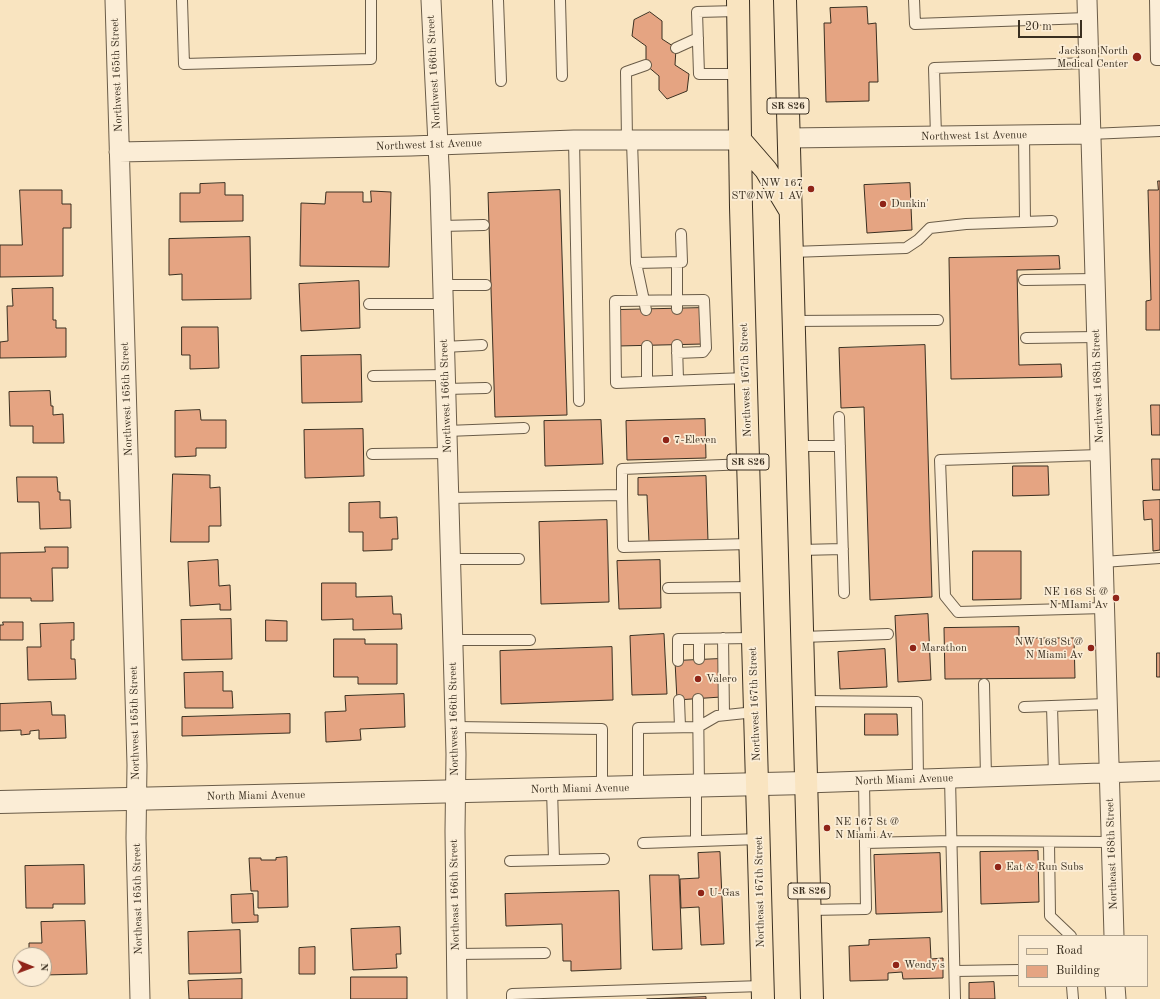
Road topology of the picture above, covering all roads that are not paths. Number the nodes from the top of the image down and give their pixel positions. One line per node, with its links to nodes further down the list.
1 (115, 0): 29 (street, Northwest 165th Street)
2 (182, 0): 3 (lane)
3 (371, 0)
4 (431, 0): 28 (street, Northwest 166th Street)
5 (498, 0): 19 (lane)
6 (560, 0): 18 (lane)
7 (785, 0): 24 (main road, SR 826)
8 (914, 0): 11 (lane)
9 (1155, 0): 14 (lane)
10 (738, 5): 12 (lane); 17 (main road, Northwest 167th Street / SR 826)
11 (1087, 9): 15 (street, Northwest 168th Street)
12 (698, 38): 13 (lane); 17 (lane)
13 (676, 48)
14 (1160, 60)
15 (1088, 63): 21 (street, Northwest 168th Street); 23 (lane)
16 (646, 65): 27 (lane)
17 (739, 74): 26 (main road, Northwest 167th Street / SR 826)
18 (562, 76)
19 (501, 81)
20 (1160, 131): 21 (lane, Northwest 1st Avenue)
21 (1090, 134): 22 (street, Northwest 1st Avenue); 39 (street, Northwest 168th Street)
22 (1024, 135): 23 (street, Northwest 1st Avenue); 32 (lane)
23 (936, 136): 24 (street, Northwest 1st Avenue)
24 (788, 138): 30 (main road, SR 826)
25 (574, 140): 27 (street, Northwest 1st Avenue); 28 (street, Northwest 1st Avenue); 60 (lane)
26 (740, 140): 27 (street, Northwest 1st Avenue); 30 (main road); 55 (main road, Northwest 167th Street / SR 826)
27 (629, 141): 38 (lane)
28 (438, 145): 29 (street, Northwest 1st Avenue); 34 (street, Northwest 166th Street)
29 (119, 152): 118 (street, Northwest 165th Street)
30 (791, 212): 36 (main road, SR 826)
31 (1052, 221): 32 (lane)
32 (1025, 222): 36 (lane)
33 (484, 225): 34 (lane)
34 (441, 226): 41 (street, Northwest 166th Street)
35 (681, 234): 37 (lane)
36 (792, 252): 48 (main road, SR 826)
37 (677, 262): 38 (lane); 45 (lane)
38 (636, 263): 46 (lane)
39 (1095, 279): 40 (lane); 49 (street, Northwest 168th Street)
40 (1024, 280)
41 (443, 285): 42 (lane); 44 (street, Northwest 166th Street)
42 (486, 285)
43 (369, 304): 44 (lane)
44 (443, 304): 53 (street, Northwest 166th Street)
45 (677, 304): 46 (lane); 56 (lane)
46 (644, 305): 58 (lane)
47 (938, 320): 48 (lane)
48 (794, 321): 64 (main road, SR 826)
49 (1096, 337): 50 (lane); 68 (street, Northwest 168th Street)
50 (1026, 338)
51 (482, 345): 53 (lane)
52 (647, 346): 58 (lane)
53 (444, 347): 57 (street, Northwest 166th Street)
54 (373, 376): 57 (lane)
55 (746, 378): 56 (lane); 69 (main road, Northwest 167th Street / SR 826)
56 (678, 380): 58 (lane)
57 (446, 382): 59 (lane); 63 (street, Northwest 166th Street)
58 (647, 382)
59 (486, 388)
60 (579, 401)
61 (839, 417): 65 (lane)
62 (524, 428): 63 (lane)
63 (447, 431): 66 (street, Northwest 166th Street)
64 (797, 446): 65 (lane); 74 (main road, SR 826)
65 (840, 446): 73 (lane)
66 (448, 453): 67 (lane); 71 (street, Northwest 166th Street)
67 (372, 454)
68 (1100, 455): 78 (street, Northwest 168th Street); 82 (lane)
69 (748, 464): 70 (lane); 72 (main road, Northwest 167th Street / SR 826)
70 (622, 495): 71 (lane); 72 (lane)
71 (449, 498): 77 (street, Northwest 166th Street)
72 (750, 544): 79 (main road, Northwest 167th Street / SR 826)
73 (843, 549): 74 (lane); 81 (lane)
74 (800, 550): 84 (main road, SR 826)
75 (1160, 558): 78 (lane)
76 (519, 559): 77 (lane)
77 (451, 560): 88 (street, Northwest 166th Street)
78 (1103, 562): 82 (street, Northwest 168th Street)
79 (752, 587): 80 (lane); 86 (main road, Northwest 167th Street / SR 826)
80 (668, 588)
81 (844, 593)
82 (1104, 608): 96 (street, Northwest 168th Street)
83 (888, 634): 84 (lane)
84 (802, 637): 95 (main road, SR 826)
85 (723, 638): 86 (lane); 87 (lane); 100 (lane)
86 (753, 638): 99 (main road, Northwest 167th Street / SR 826)
87 (699, 639): 90 (lane); 91 (lane)
88 (453, 640): 89 (lane); 101 (street, Northwest 166th Street)
89 (530, 640)
90 (699, 660)
91 (678, 661)
92 (984, 684): 107 (lane)
93 (698, 699): 103 (lane)
94 (679, 700): 102 (lane)
95 (804, 702): 109 (lane); 111 (main road, SR 826)
96 (1107, 704): 97 (lane); 105 (street, Northwest 168th Street)
97 (1052, 706): 98 (lane); 106 (lane)
98 (1024, 707)
99 (755, 712): 100 (lane); 112 (main road, Northwest 167th Street / SR 826)
100 (724, 716): 103 (lane)
101 (456, 727): 115 (lane); 117 (street, Northwest 166th Street)
102 (680, 727): 103 (lane); 114 (lane)
103 (698, 727): 113 (lane)
104 (1160, 771): 105 (street, North Miami Avenue)
105 (1109, 773): 106 (street, North Miami Avenue); 124 (street, Northeast 168th Street)
106 (1054, 774): 107 (street, North Miami Avenue)
107 (986, 777): 108 (street, North Miami Avenue)
108 (950, 778): 109 (street, North Miami Avenue); 122 (lane)
109 (918, 779): 110 (street, North Miami Avenue)
110 (864, 781): 111 (street, North Miami Avenue); 126 (lane)
111 (806, 783): 112 (street, North Miami Avenue); 130 (main road, SR 826)
112 (757, 784): 113 (street, North Miami Avenue); 120 (main road, Northeast 167th Street / SR 826)
113 (697, 786): 114 (street, North Miami Avenue); 121 (lane)
114 (638, 787): 115 (street, North Miami Avenue)
115 (602, 788): 116 (street, North Miami Avenue)
116 (552, 789): 117 (street, North Miami Avenue); 128 (lane)
117 (455, 791): 118 (street, North Miami Avenue); 134 (street, Northeast 166th Street)
118 (136, 799): 119 (street, North Miami Avenue); 140 (street, Northeast 165th Street)
119 (0, 802)
120 (758, 839): 121 (lane); 139 (main road, Northeast 167th Street / SR 826)
121 (696, 841): 125 (lane)
122 (952, 841): 123 (lane); 126 (lane); 136 (lane)
123 (1049, 842): 124 (lane); 131 (lane)
124 (1111, 842): 132 (street, Northeast 168th Street)
125 (643, 843)
126 (865, 843): 130 (lane)
127 (604, 859): 128 (lane)
128 (554, 860): 129 (lane)
129 (510, 861)
130 (810, 910): 143 (main road, SR 826)
131 (1070, 935)
132 (1114, 935)
133 (545, 953): 134 (lane)
134 (456, 954): 141 (street, Northeast 166th Street)
135 (1018, 970): 136 (lane)
136 (955, 971): 144 (lane)
137 (1072, 987): 145 (lane)
138 (1115, 987): 146 (street)
139 (762, 993): 142 (lane)
140 (140, 999)
141 (457, 999)
142 (512, 999)
143 (812, 999)
144 (956, 999)
145 (1073, 999)
146 (1116, 999)

